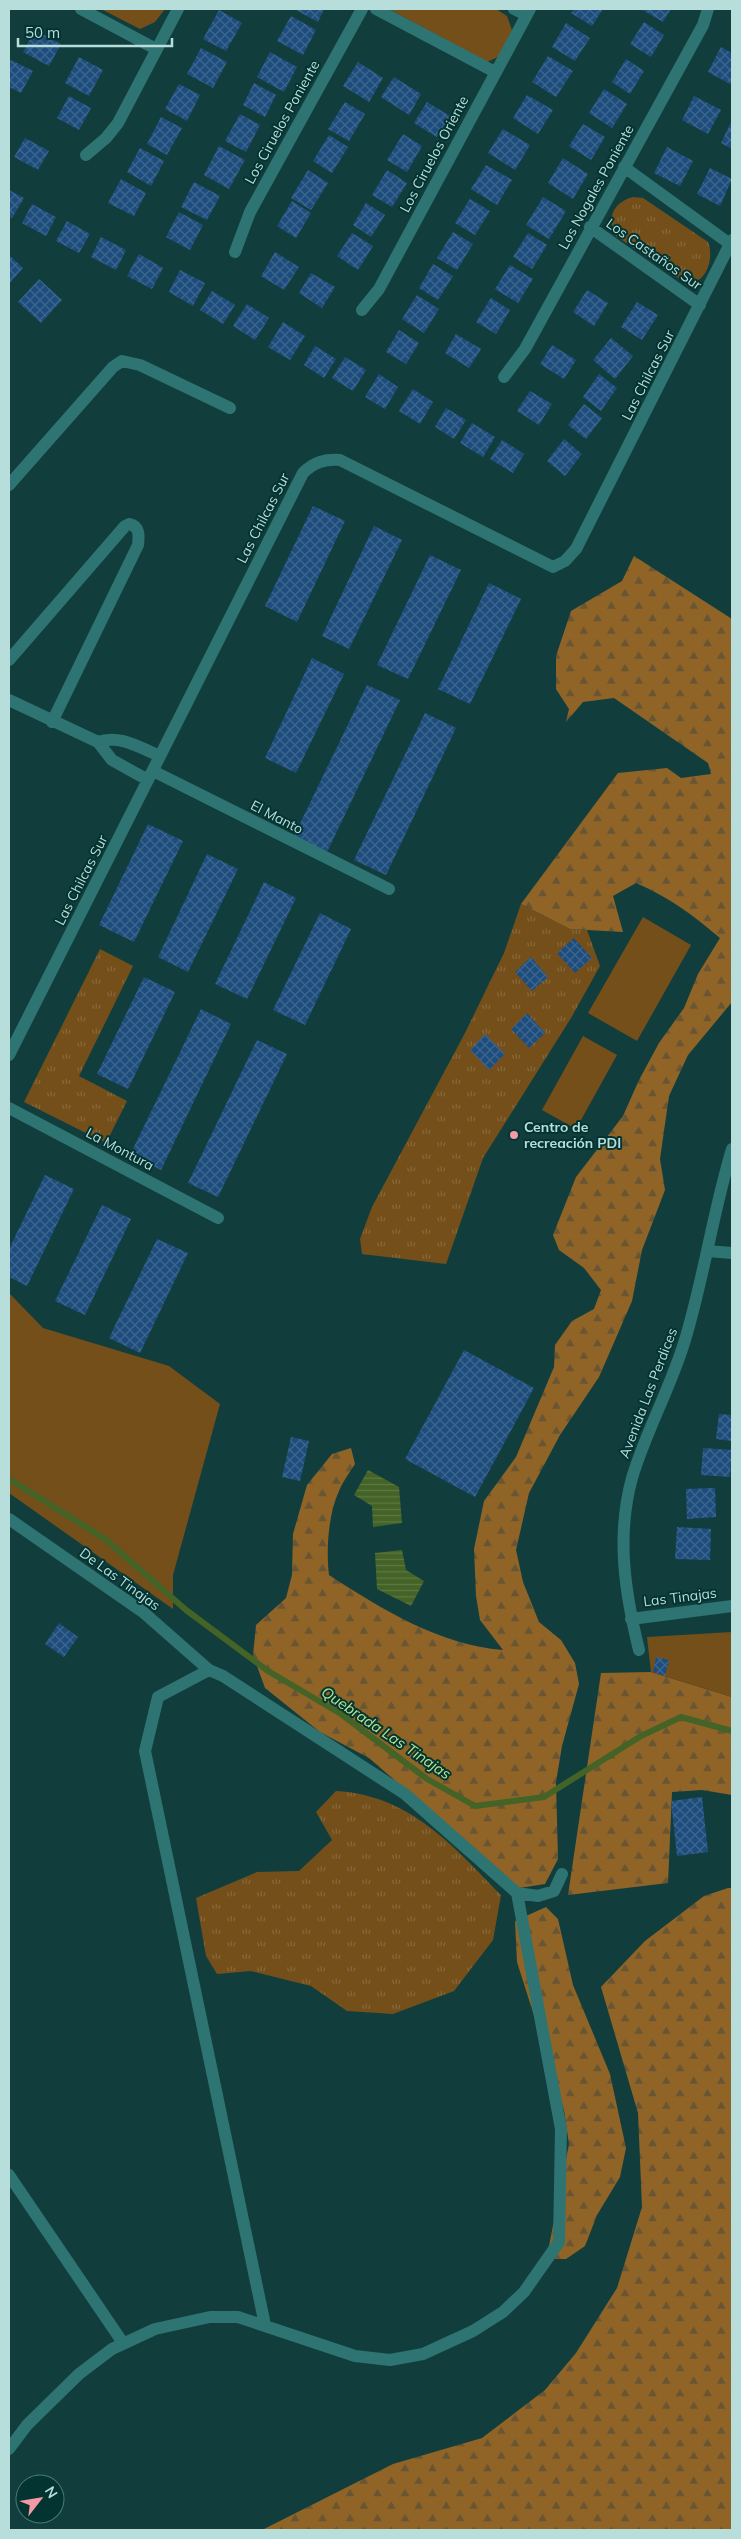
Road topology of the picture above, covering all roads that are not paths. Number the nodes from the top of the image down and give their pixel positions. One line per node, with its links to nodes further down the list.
1 (81, 9): 8 (street)
2 (178, 9): 8 (street)
3 (362, 9): 14 (street, Los Ciruelos Poniente)
4 (376, 9): 9 (street)
5 (514, 9): 7 (street)
6 (708, 9): 11 (street, Los Nogales Poniente)
7 (528, 12): 9 (street, Los Ciruelos Oriente)
8 (156, 49): 10 (street)
9 (495, 72): 16 (street, Los Ciruelos Oriente)
10 (86, 155)
11 (624, 167): 12 (street, Los Nogales Poniente); 13 (street)
12 (590, 227): 15 (street, Los Castaños Sur); 17 (street, Los Nogales Poniente)
13 (731, 242): 15 (street, Las Chilcas Sur)
14 (235, 252)
15 (700, 305): 24 (street, Las Chilcas Sur)
16 (362, 310)
17 (504, 377)
18 (230, 408): 19 (street)
19 (9, 485)
20 (9, 660): 22 (street)
21 (9, 700): 22 (street)
22 (52, 722): 23 (street)
23 (98, 742): 24 (street); 25 (street, El Manto)
24 (160, 756): 25 (street, Las Chilcas Sur)
25 (150, 775): 26 (street, El Manto); 27 (street, Las Chilcas Sur)
26 (389, 890)
27 (9, 1055)
28 (9, 1108): 30 (street, La Montura)
29 (732, 1149): 31 (street, Avenida Las Perdices)
30 (218, 1218)
31 (707, 1251): 32 (street); 35 (street, Avenida Las Perdices)
32 (732, 1253)
33 (9, 1519): 37 (street, De Las Tinajas)
34 (732, 1606): 35 (street, Las Tinajas)
35 (631, 1619): 36 (street, Avenida Las Perdices)
36 (638, 1650)
37 (209, 1670): 39 (street, De Las Tinajas); 41 (street)
38 (562, 1874): 39 (street)
39 (517, 1894): 41 (street)
40 (9, 2175): 42 (street)
41 (265, 2325): 42 (street)
42 (123, 2343): 43 (street)
43 (9, 2449)

